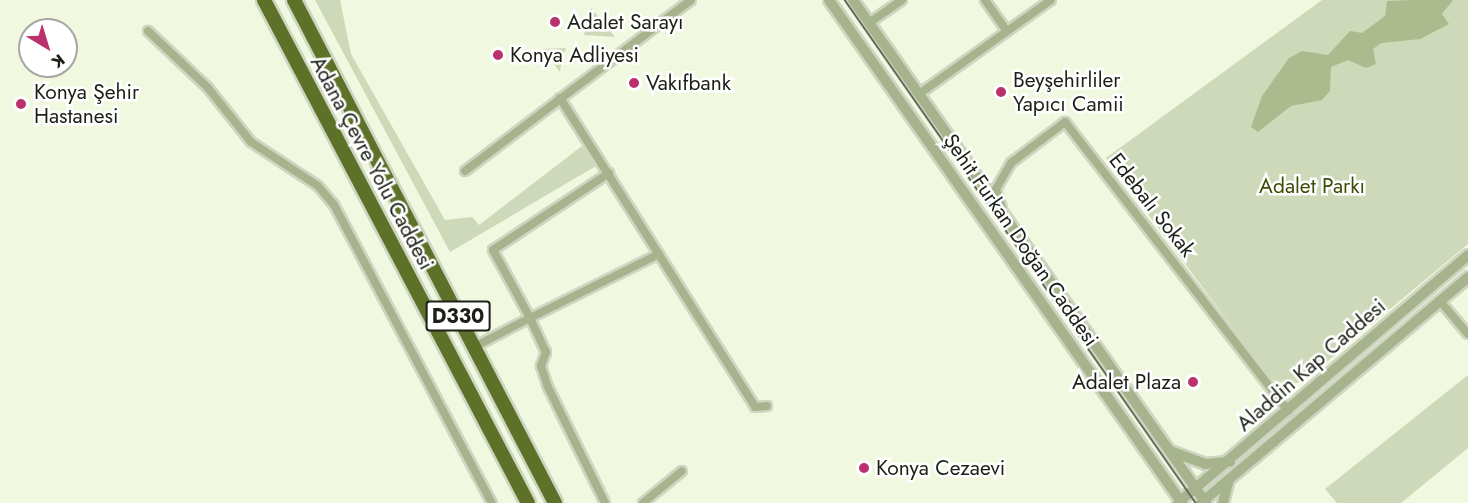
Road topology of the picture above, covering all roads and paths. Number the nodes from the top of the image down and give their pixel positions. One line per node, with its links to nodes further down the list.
1 (264, 0): 34 (highway, Adana Çevre Yolu Caddesi / D330)
2 (294, 0): 23 (highway, Adana Çevre Yolu Caddesi / D330)
3 (691, 0): 13 (street)
4 (829, 0): 31 (street, Şehit Furkan Doğan Caddesi)
5 (853, 0): 9 (street, Şehit Furkan Doğan Caddesi)
6 (902, 0): 9 (street)
7 (986, 0): 11 (street)
8 (1050, 0): 11 (street)
9 (869, 23): 12 (street, Şehit Furkan Doğan Caddesi)
10 (148, 31): 33 (street)
11 (1007, 32): 12 (street)
12 (919, 94): 16 (street, Şehit Furkan Doğan Caddesi)
13 (560, 98): 14 (street); 15 (street)
14 (465, 171)
15 (609, 173): 17 (street); 21 (street)
16 (1005, 218): 25 (street, Edebalı Sokak); 26 (street, Şehit Furkan Doğan Caddesi)
17 (659, 254): 21 (street); 24 (street)
18 (1468, 255): 25 (street, Aladdin Kap Caddesi)
19 (1468, 277): 20 (street, Aladdin Kap Caddesi)
20 (1440, 301): 22 (street); 29 (street, Aladdin Kap Caddesi)
21 (530, 318): 23 (street); 36 (street)
22 (1468, 334)
23 (474, 347): 35 (highway, Adana Çevre Yolu Caddesi / D330)
24 (766, 406)
25 (1288, 411): 27 (street, Aladdin Kap Caddesi)
26 (1165, 447): 27 (street); 30 (street, Şehit Furkan Doğan Caddesi)
27 (1230, 462): 30 (street, Aladdin Kap Caddesi)
28 (682, 471): 37 (street)
29 (1231, 479): 32 (street, Aladdin Kap Caddesi); 38 (street)
30 (1196, 489): 31 (street, Aladdin Kap Caddesi); 32 (street, Şehit Furkan Doğan Caddesi)
31 (1180, 502)
32 (1204, 502)
33 (492, 503)
34 (528, 503)
35 (555, 503)
36 (605, 503)
37 (643, 503)
38 (1223, 503)

